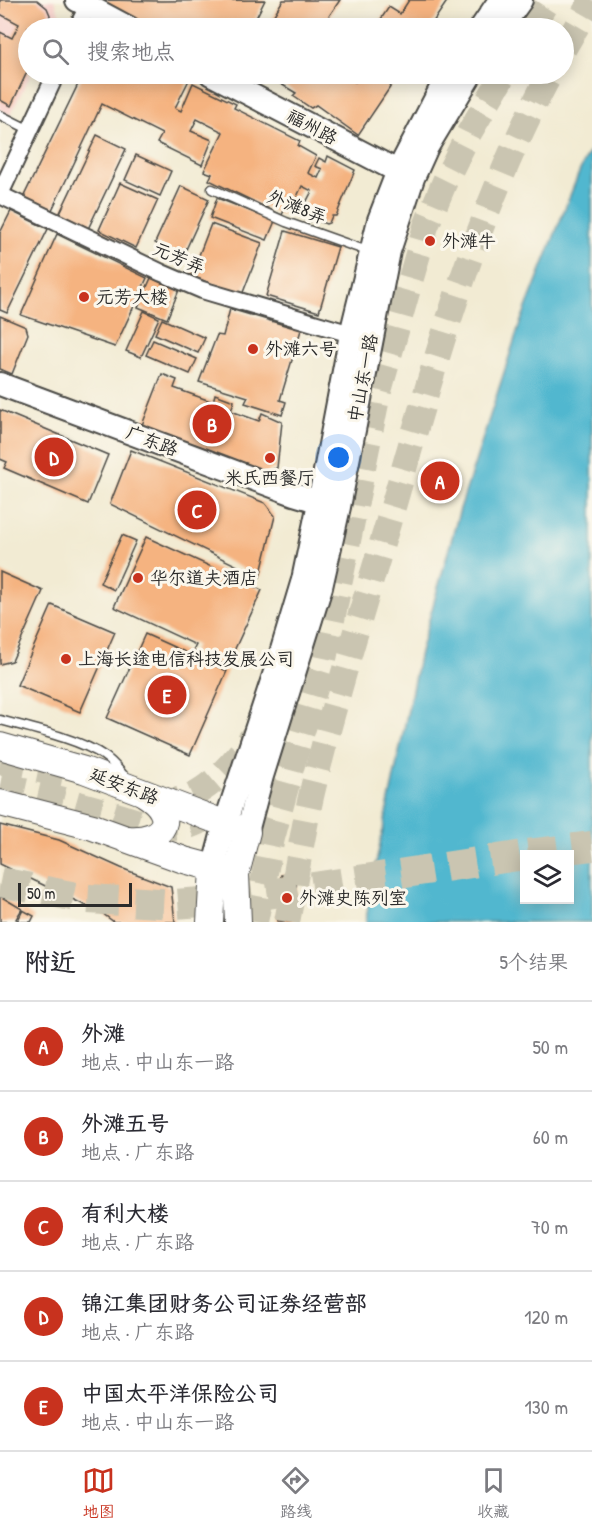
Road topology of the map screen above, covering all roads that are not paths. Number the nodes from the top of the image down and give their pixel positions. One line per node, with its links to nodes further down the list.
1 (500, 0): 6 (main road)
2 (521, 0): 7 (main road)
3 (85, 2): 4 (street); 5 (main road)
4 (80, 18)
5 (112, 18)
6 (488, 18)
7 (508, 18)
8 (51, 84): 13 (street)
9 (230, 84): 14 (main road, 福州路)
10 (444, 84): 14 (main road, 中山东一路)
11 (465, 84): 14 (main road, 中山东一路)
12 (0, 115): 13 (lane)
13 (30, 130): 16 (street)
14 (405, 175): 17 (main road, 中山东一路); 20 (main road, 中山东一路)
15 (212, 189): 17 (lane, 外滩8弄)
16 (0, 195): 18 (street, 元芳弄)
17 (371, 252): 18 (main road, 中山东一路)
18 (351, 334): 20 (main road, 中山东一路)
19 (0, 384): 20 (main road, 广东路)
20 (329, 505): 25 (main road, 中山东一路)
21 (0, 720): 23 (lane)
22 (0, 746): 23 (main road, 延安东路)
23 (142, 793): 25 (main road, 延安东路); 26 (main road)
24 (0, 803): 26 (main road)
25 (236, 828): 27 (main road)
26 (128, 839): 27 (main road)
27 (225, 871): 28 (main road); 29 (main road)
28 (210, 922)
29 (238, 922)

